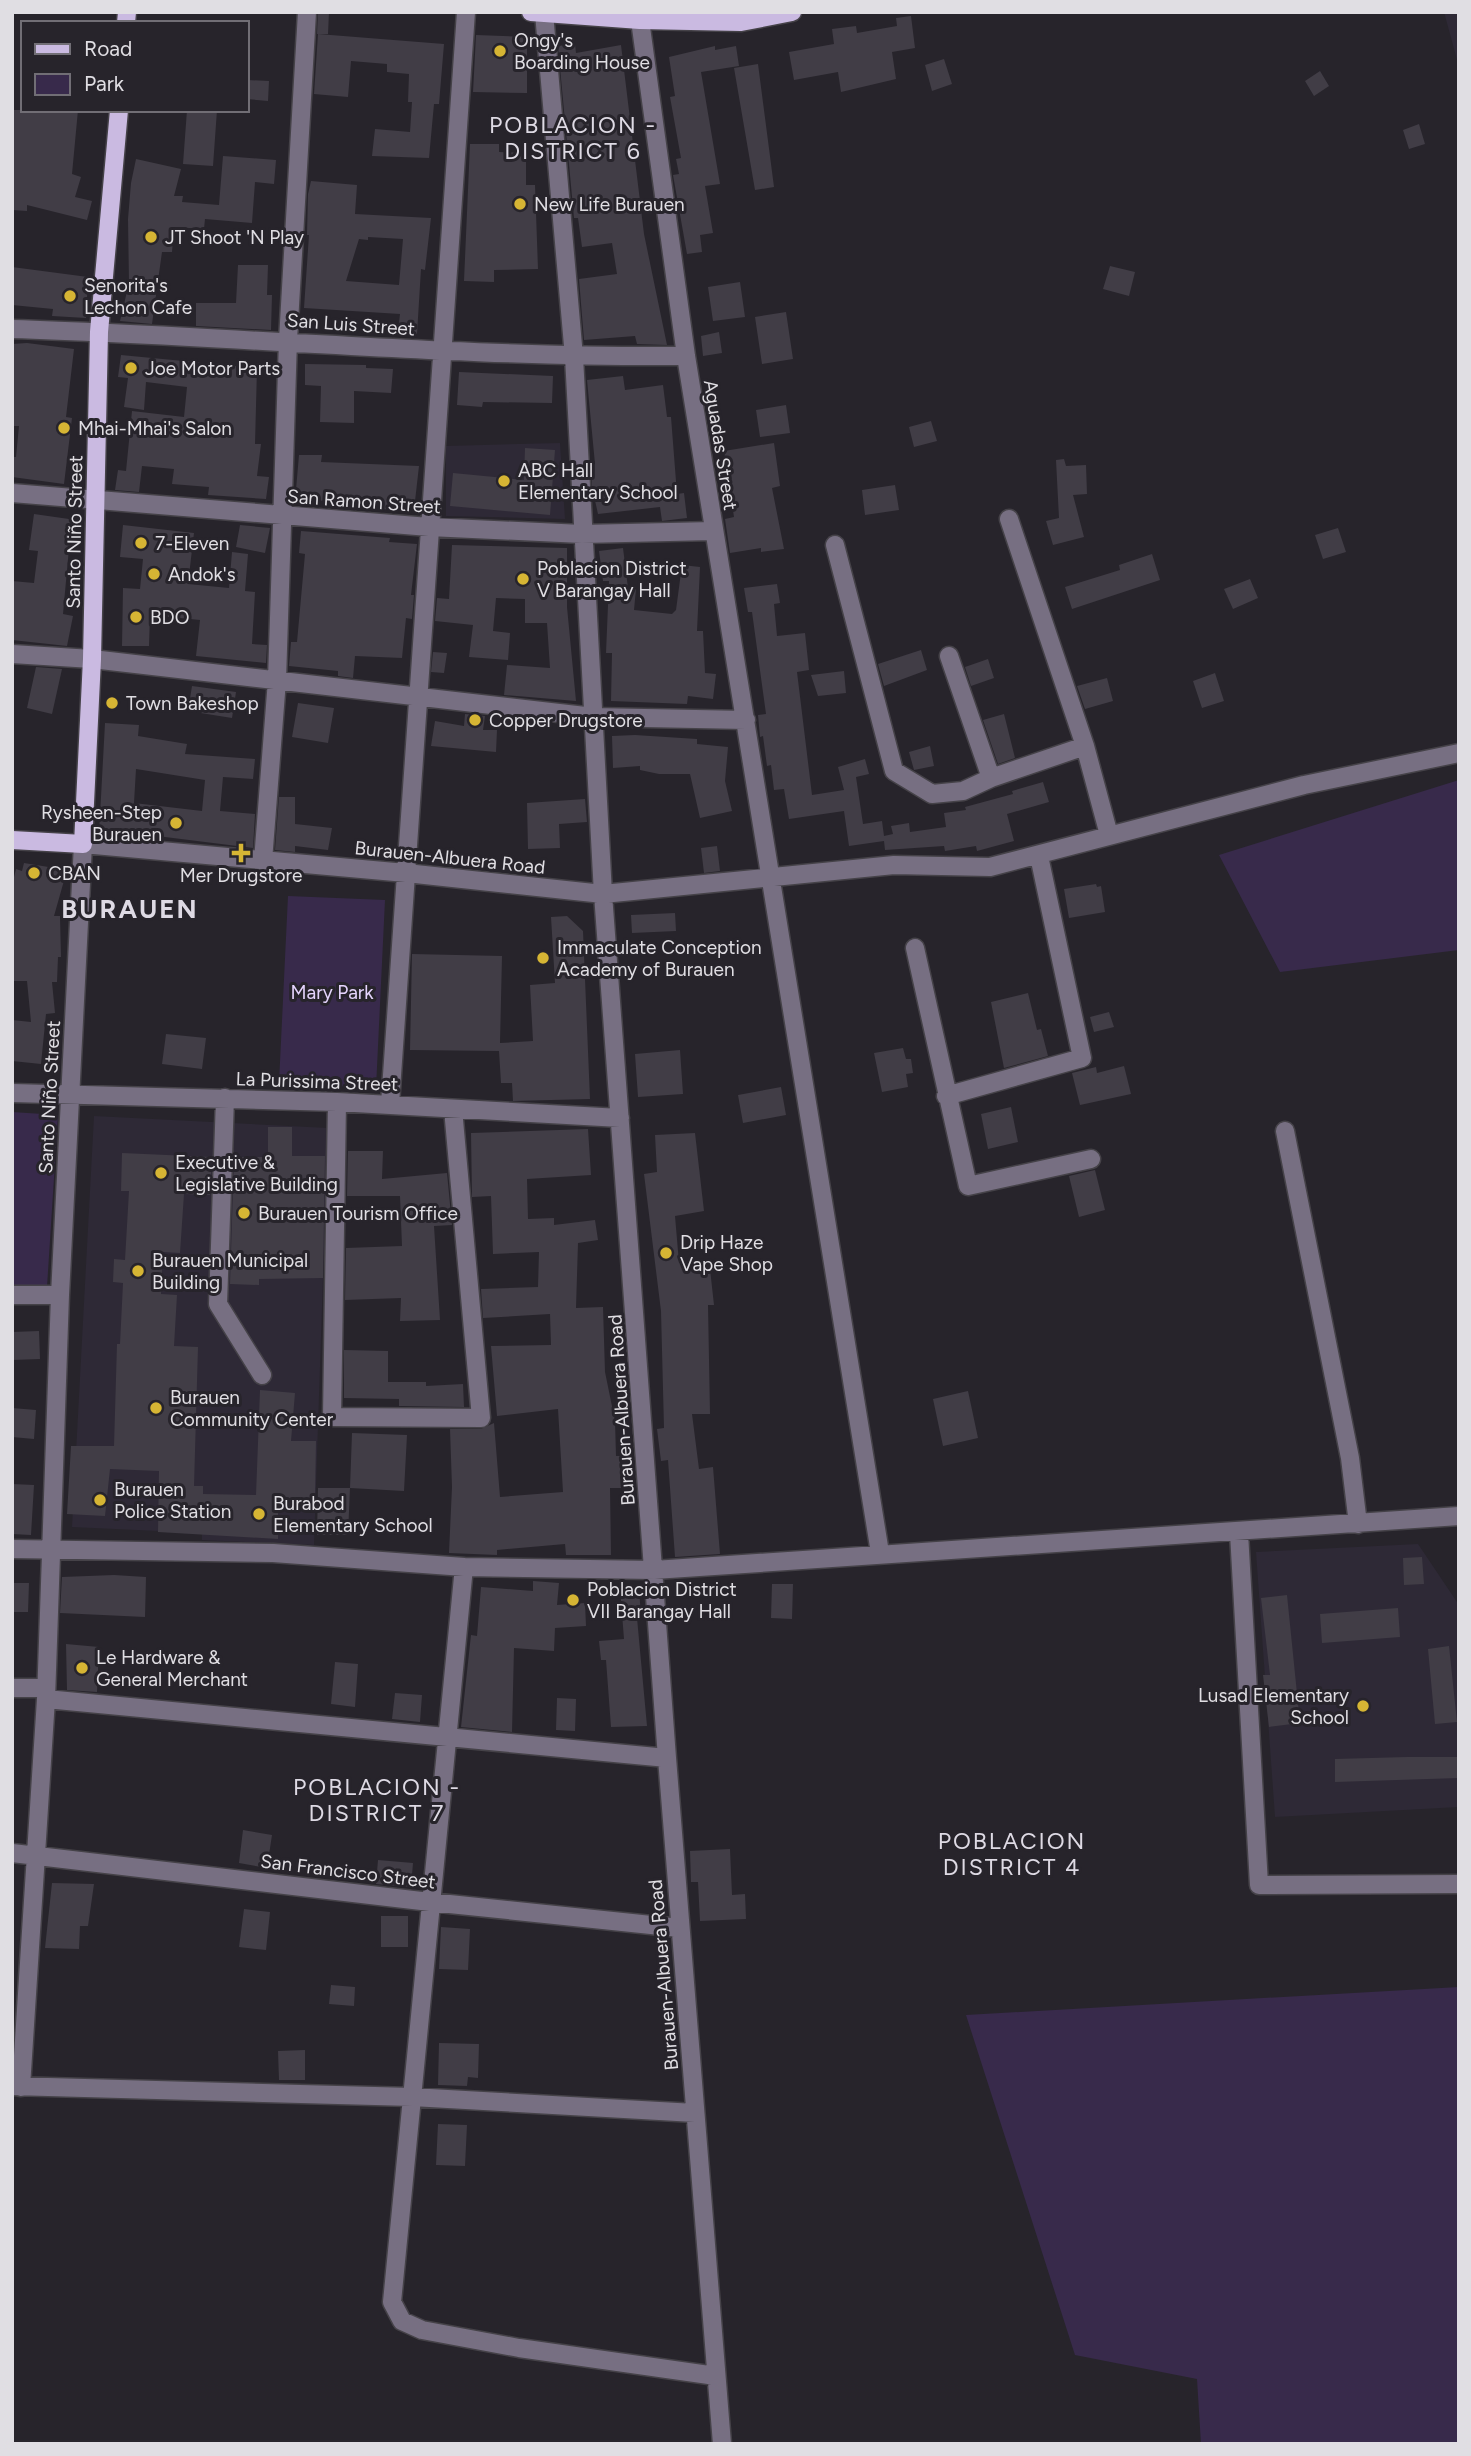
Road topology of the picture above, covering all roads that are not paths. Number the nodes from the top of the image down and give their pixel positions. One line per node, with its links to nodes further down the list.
1 (307, 12): 9 (street)
2 (466, 12): 10 (street)
3 (792, 12): 5 (main road)
4 (537, 13): 5 (main road); 12 (street)
5 (640, 20): 11 (street, Aguadas Street)
6 (119, 112): 8 (main road, Santo Niño Street)
7 (12, 329): 8 (street, San Luis Street)
8 (99, 332): 9 (street, San Luis Street); 14 (main road, Santo Niño Street)
9 (288, 340): 10 (street, San Luis Street); 15 (street)
10 (442, 352): 12 (street, San Luis Street); 17 (street)
11 (686, 356): 12 (street, San Luis Street); 18 (street, Aguadas Street)
12 (574, 357): 19 (street)
13 (12, 493): 14 (street, San Ramon Street)
14 (95, 501): 15 (street, San Ramon Street); 23 (main road, Santo Niño Street)
15 (281, 516): 17 (street, San Ramon Street); 24 (street)
16 (1009, 519): 28 (street)
17 (429, 527): 19 (street, San Ramon Street); 25 (street)
18 (713, 531): 19 (street, San Ramon Street); 27 (street, Aguadas Street)
19 (582, 534): 26 (street)
20 (835, 545): 30 (street)
21 (12, 654): 23 (street)
22 (949, 656): 30 (street)
23 (92, 659): 24 (street); 33 (main road, Santo Niño Street)
24 (277, 680): 25 (street); 35 (street)
25 (417, 697): 26 (street); 36 (street)
26 (594, 717): 27 (street); 38 (street)
27 (746, 720): 37 (street, Aguadas Street)
28 (1085, 746): 30 (street); 31 (street)
29 (1459, 753): 31 (street)
30 (991, 778)
31 (1110, 835): 34 (street)
32 (12, 840): 33 (main road)
33 (83, 844): 35 (street, Burauen-Albuera Road); 41 (street, Santo Niño Street)
34 (1039, 856): 37 (street); 42 (street)
35 (263, 861): 36 (street, Burauen-Albuera Road)
36 (406, 873): 38 (street, Burauen-Albuera Road); 45 (street)
37 (772, 876): 38 (street); 58 (street, Aguadas Street)
38 (603, 894): 47 (street, Burauen-Albuera Road)
39 (915, 948): 42 (street)
40 (12, 1093): 41 (street, La Purissima Street)
41 (71, 1095): 43 (street, La Purissima Street); 51 (street, Santo Niño Street)
42 (946, 1096): 49 (street)
43 (225, 1098): 44 (street, La Purissima Street); 52 (street)
44 (337, 1102): 45 (street, La Purissima Street); 46 (street)
45 (390, 1104): 46 (street, La Purissima Street)
46 (453, 1109): 47 (street, La Purissima Street)
47 (620, 1118): 60 (street, Burauen-Albuera Road)
48 (1285, 1131): 54 (street)
49 (1091, 1159)
50 (12, 1295): 51 (street)
51 (60, 1295): 57 (street, Santo Niño Street)
52 (262, 1375)
53 (1459, 1516): 54 (street)
54 (1358, 1524): 55 (street)
55 (1239, 1533): 58 (street); 67 (street)
56 (12, 1549): 57 (street)
57 (51, 1550): 59 (street); 62 (street, Santo Niño Street)
58 (880, 1553): 60 (street)
59 (464, 1567): 60 (street); 63 (street)
60 (654, 1570): 64 (street, Burauen-Albuera Road)
61 (12, 1688): 62 (street)
62 (46, 1694): 63 (street); 66 (street, Santo Niño Street)
63 (448, 1739): 64 (street); 68 (street)
64 (667, 1758): 69 (street, Burauen-Albuera Road)
65 (12, 1853): 66 (street, San Francisco Street)
66 (37, 1856): 68 (street, San Francisco Street); 70 (street, Santo Niño Street)
67 (1459, 1884)
68 (430, 1902): 69 (street, San Francisco Street); 71 (street)
69 (680, 1928): 72 (street, Burauen-Albuera Road)
70 (17, 2087): 71 (street)
71 (412, 2097): 72 (street); 73 (street)
72 (695, 2113): 73 (street, Burauen-Albuera Road)
73 (716, 2376): 74 (street, Burauen-Albuera Road)
74 (722, 2444)

